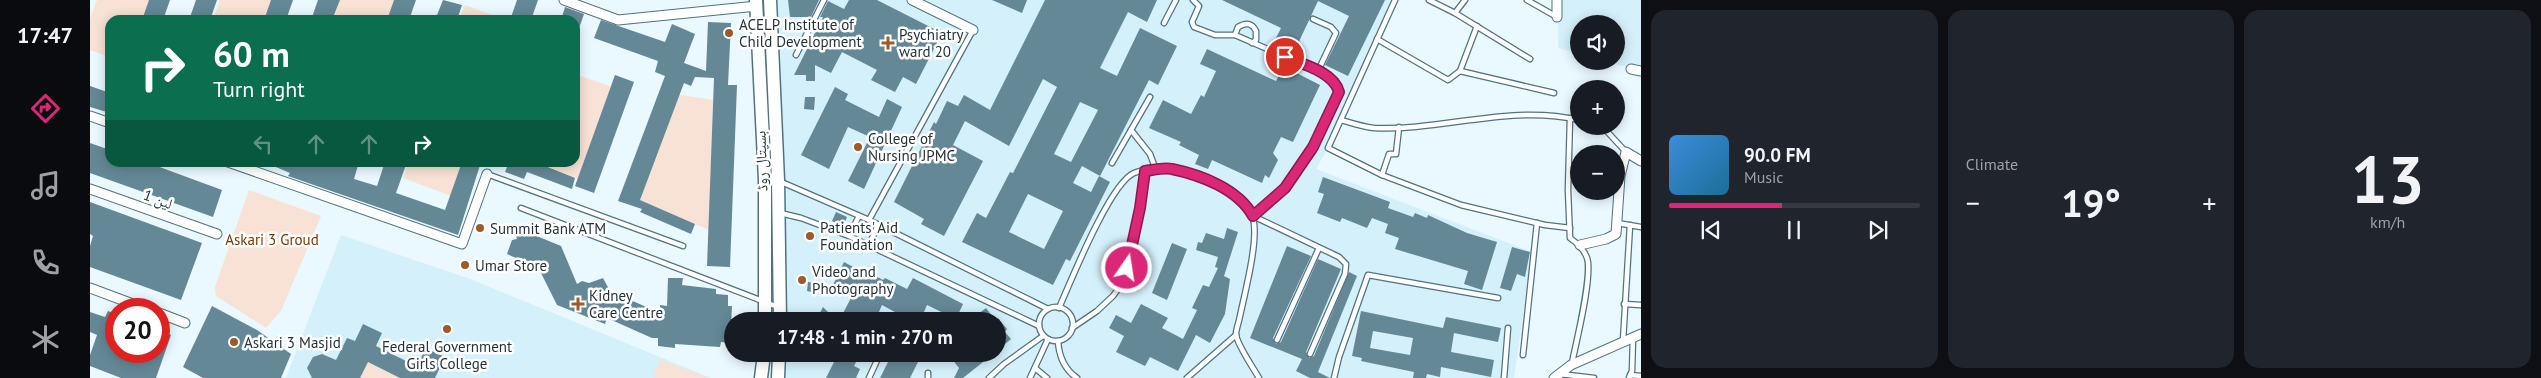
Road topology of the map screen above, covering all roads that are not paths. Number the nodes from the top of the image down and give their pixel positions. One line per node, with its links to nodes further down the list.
1 (564, 0): 12 (street)
2 (770, 0): 46 (main road, ہسپتال روڈ)
3 (824, 0): 22 (lane)
4 (912, 0): 18 (street)
5 (1176, 0): 16 (lane)
6 (1193, 0): 19 (lane)
7 (1395, 0): 20 (lane)
8 (1429, 0): 13 (lane)
9 (1465, 0): 13 (lane)
10 (1527, 0): 14 (lane)
11 (1557, 0): 14 (street)
12 (756, 3): 68 (main road, ہسپتال روڈ)
13 (1455, 13): 17 (lane)
14 (1557, 17)
15 (1313, 19): 25 (lane)
16 (1164, 23)
17 (1477, 26): 23 (lane); 26 (lane)
18 (973, 30): 52 (lane)
19 (1235, 35): 21 (lane); 21 (lane)
20 (1377, 39): 26 (lane); 32 (lane)
21 (1252, 43): 25 (lane)
22 (796, 55)
23 (1530, 59)
24 (1631, 69): 27 (street)
25 (1318, 71): 51 (lane)
26 (1460, 71): 28 (lane)
27 (1641, 71)
28 (1554, 93)
29 (1150, 97): 35 (lane)
30 (90, 116): 33 (street)
31 (1570, 118): 34 (lane)
32 (1341, 120): 34 (lane); 45 (lane)
33 (105, 121)
34 (1398, 126): 45 (lane)
35 (1131, 130): 40 (lane); 42 (lane)
36 (1570, 135): 58 (lane)
37 (1610, 135): 38 (lane)
38 (1626, 152): 39 (street); 53 (street)
39 (1641, 161)
40 (1112, 163)
41 (242, 167): 44 (street)
42 (1156, 170): 43 (lane); 51 (lane)
43 (1145, 171): 71 (lane); 79 (lane)
44 (487, 174): 63 (lane)
45 (1382, 175): 54 (lane)
46 (778, 180): 49 (main road, ہسپتال روڈ); 50 (lane)
47 (90, 189): 59 (street, لین 1)
48 (520, 208): 68 (lane)
49 (779, 213): 60 (lane); 75 (main road, ہسپتال روڈ)
50 (859, 216): 52 (lane); 60 (lane)
51 (1253, 216): 64 (lane); 82 (lane)
52 (869, 220): 55 (lane)
53 (1617, 223): 56 (lane); 62 (street)
54 (1537, 224): 58 (lane); 88 (lane)
55 (878, 225): 61 (lane); 72 (lane)
56 (1630, 225): 57 (lane); 69 (lane)
57 (1641, 227)
58 (1570, 228): 62 (lane)
59 (217, 234)
60 (849, 236): 61 (lane)
61 (869, 245): 78 (lane)
62 (1580, 245): 92 (lane)
63 (683, 246)
64 (1319, 248): 84 (lane); 87 (lane)
65 (90, 288): 66 (street)
66 (117, 298)
67 (1498, 298): 106 (lane)
68 (766, 302): 73 (main road, ہسپتال روڈ); 74 (lane)
69 (1624, 304): 70 (lane); 86 (lane)
70 (1641, 305)
71 (1058, 308): 72 (lane); 79 (lane)
72 (1048, 309): 78 (lane)
73 (765, 312)
74 (778, 312)
75 (781, 312)
76 (170, 317): 77 (street)
77 (186, 323)
78 (1039, 326): 83 (lane)
79 (1072, 328): 85 (lane)
80 (1508, 328): 107 (lane)
81 (1637, 335): 86 (street); 94 (lane)
82 (1236, 336): 104 (lane); 105 (lane)
83 (1045, 337): 85 (lane); 93 (lane); 100 (lane)
84 (1278, 340)
85 (1058, 341): 103 (lane)
86 (1623, 341): 92 (street)
87 (1310, 354)
88 (1523, 355)
89 (763, 362): 97 (main road)
90 (779, 362): 98 (main road)
91 (876, 362): 99 (lane)
92 (1572, 365): 96 (street)
93 (1035, 368): 101 (lane); 102 (lane)
94 (1630, 376): 95 (lane)
95 (1641, 376)
96 (1557, 377): 108 (lane)
97 (761, 378)
98 (778, 378)
99 (868, 378)
100 (989, 378)
101 (1030, 378)
102 (1047, 378)
103 (1077, 378)
104 (1187, 378)
105 (1259, 378)
106 (1334, 378)
107 (1504, 378)
108 (1594, 378)

